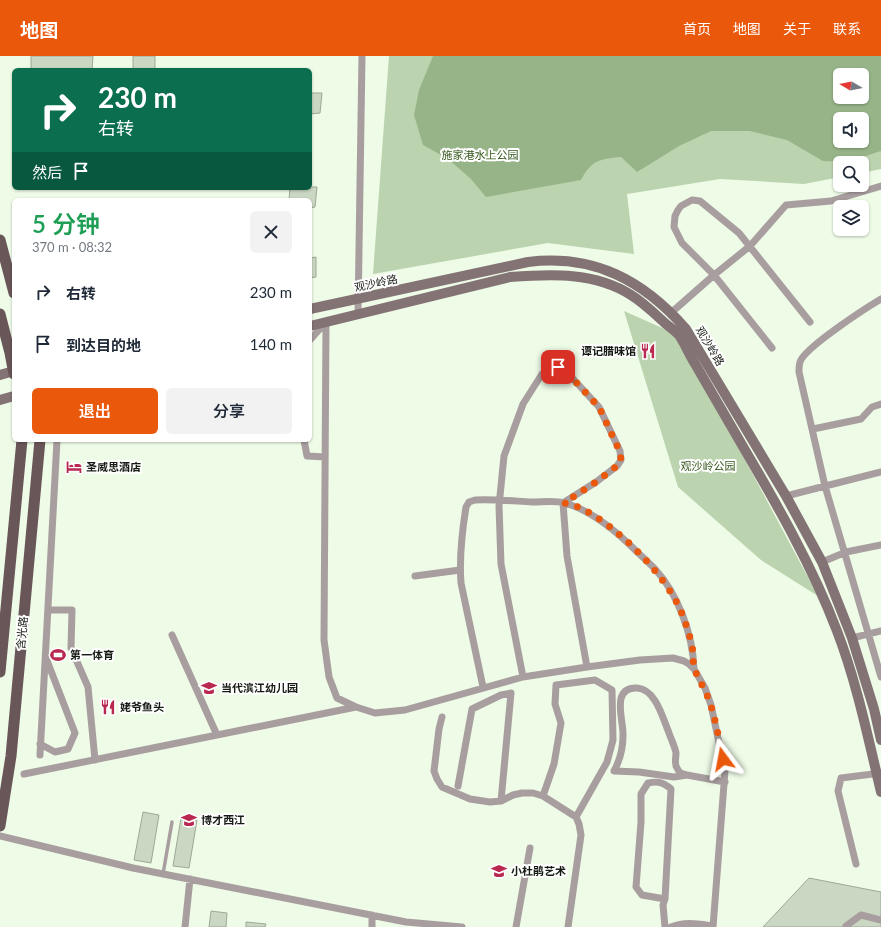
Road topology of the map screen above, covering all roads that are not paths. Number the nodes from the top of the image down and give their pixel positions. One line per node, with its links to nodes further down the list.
1 (362, 56): 7 (street)
2 (881, 186): 4 (street)
3 (0, 240): 6 (main road)
4 (750, 246): 5 (street); 5 (street); 14 (street)
5 (714, 275): 10 (street); 17 (street)
6 (12, 285)
7 (358, 299): 9 (main road, 观沙岭路); 10 (main road, 观沙岭路); 12 (street)
8 (881, 299): 24 (street)
9 (312, 309)
10 (672, 312): 32 (main road, 观沙岭路)
11 (0, 314): 18 (main road)
12 (358, 314): 13 (main road, 观沙岭路); 60 (main road, 观沙岭路)
13 (326, 322): 15 (main road, 观沙岭路); 16 (street); 29 (street)
14 (810, 322)
15 (312, 326)
16 (312, 338)
17 (772, 348)
18 (12, 362)
19 (12, 373): 20 (main road)
20 (0, 376)
21 (12, 397): 22 (main road)
22 (0, 400)
23 (881, 404): 24 (street)
24 (813, 429): 31 (street)
25 (22, 442): 48 (main road, 含光路)
26 (40, 442): 70 (main road, 含光路)
27 (57, 442): 40 (street)
28 (304, 442): 29 (street)
29 (326, 457): 52 (street)
30 (881, 472): 31 (street)
31 (825, 486): 32 (street); 36 (street)
32 (786, 496): 37 (main road, 观沙岭路)
33 (499, 501): 34 (street); 34 (street); 38 (street); 49 (street)
34 (564, 503): 46 (street); 47 (street)
35 (881, 545): 36 (street)
36 (846, 552): 37 (street); 42 (street)
37 (822, 562): 44 (main road, 观沙岭路)
38 (460, 570): 39 (street); 51 (street)
39 (415, 576)
40 (48, 610): 45 (street); 59 (street)
41 (881, 630): 42 (street)
42 (869, 633): 44 (street); 50 (street)
43 (172, 635): 55 (street)
44 (852, 638): 53 (main road, 观沙岭路)
45 (45, 656): 57 (street); 57 (street)
46 (587, 667): 47 (street); 49 (street)
47 (694, 669): 63 (street)
48 (0, 672)
49 (523, 677): 51 (street)
50 (881, 677)
51 (482, 687): 52 (street)
52 (356, 707): 55 (street)
53 (877, 708): 56 (main road, 观沙岭路)
54 (442, 717): 67 (street)
55 (217, 735): 59 (street)
56 (881, 740)
57 (40, 744): 58 (street)
58 (40, 755)
59 (95, 760): 61 (street)
60 (879, 773): 65 (main road, 观沙岭路); 73 (street)
61 (24, 774)
62 (686, 775): 62 (street); 63 (street)
63 (725, 782): 81 (street)
64 (458, 786): 67 (street)
65 (881, 789)
66 (543, 796): 67 (street); 68 (street); 68 (street)
67 (501, 801)
68 (576, 818): 87 (street)
69 (172, 822): 74 (lane)
70 (0, 826)
71 (0, 836): 74 (street)
72 (530, 848): 86 (street)
73 (856, 864)
74 (163, 874): 75 (street)
75 (190, 879): 77 (street); 83 (street)
76 (665, 899): 76 (street); 88 (street)
77 (372, 915): 79 (street); 84 (street)
78 (881, 920): 82 (street)
79 (408, 924): 85 (street)
80 (676, 926): 81 (street)
81 (713, 926)
82 (846, 926)
83 (185, 927)
84 (372, 927)
85 (462, 927)
86 (516, 927)
87 (568, 927)
88 (665, 927)

